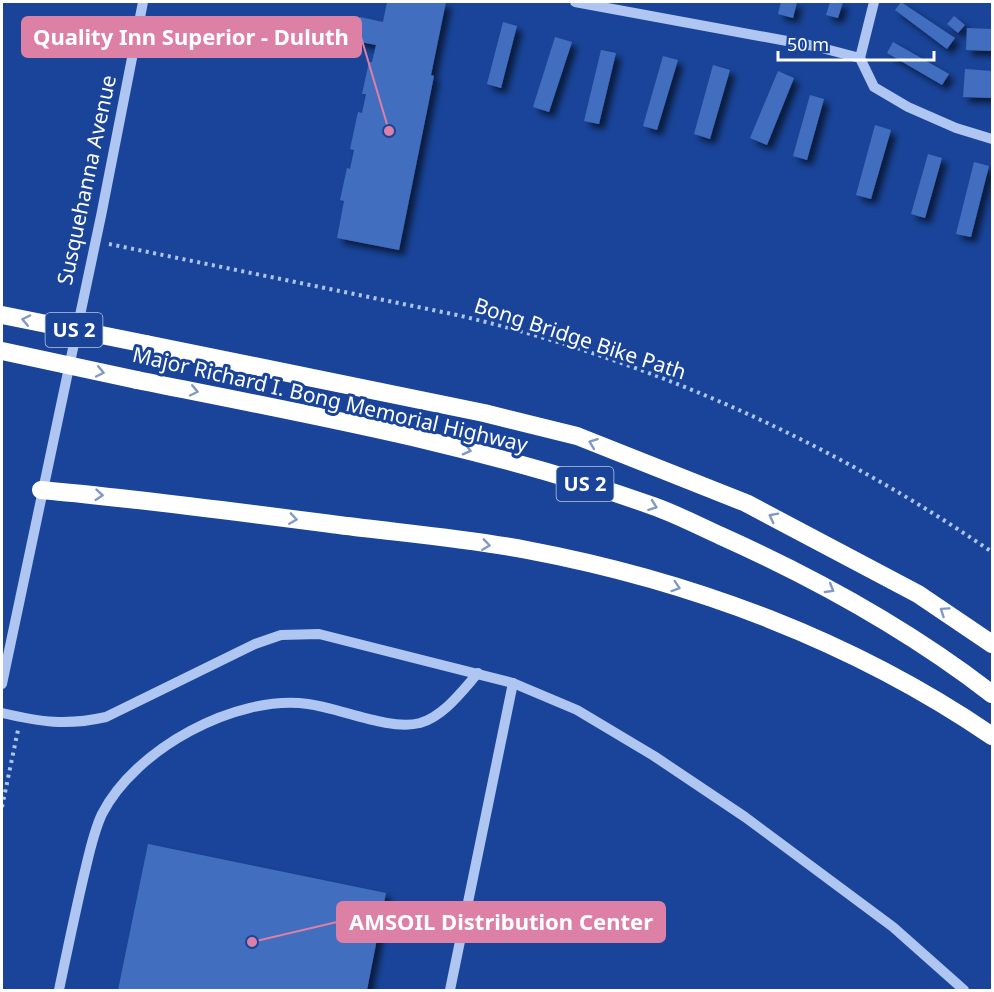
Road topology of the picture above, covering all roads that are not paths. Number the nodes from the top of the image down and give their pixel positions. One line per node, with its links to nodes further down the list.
1 (143, 2): 8 (street, Susquehanna Avenue)
2 (575, 2): 4 (street)
3 (874, 2): 4 (street)
4 (860, 58): 5 (street)
5 (993, 139)
6 (2, 315): 9 (highway, Major Richard I. Bong Memorial Highway / US 2, one-way to 6, bridge)
7 (2, 351): 13 (highway, Major Richard I. Bong Memorial Highway / US 2, one-way to 13, bridge)
8 (41, 490): 12 (street, Susquehanna Avenue); 15 (highway, one-way to 15)
9 (993, 644)
10 (477, 673): 11 (street); 14 (street); 16 (street)
11 (513, 683): 17 (street); 18 (street)
12 (2, 684)
13 (993, 694)
14 (2, 713)
15 (993, 736)
16 (59, 990)
17 (450, 990)
18 (964, 990)

